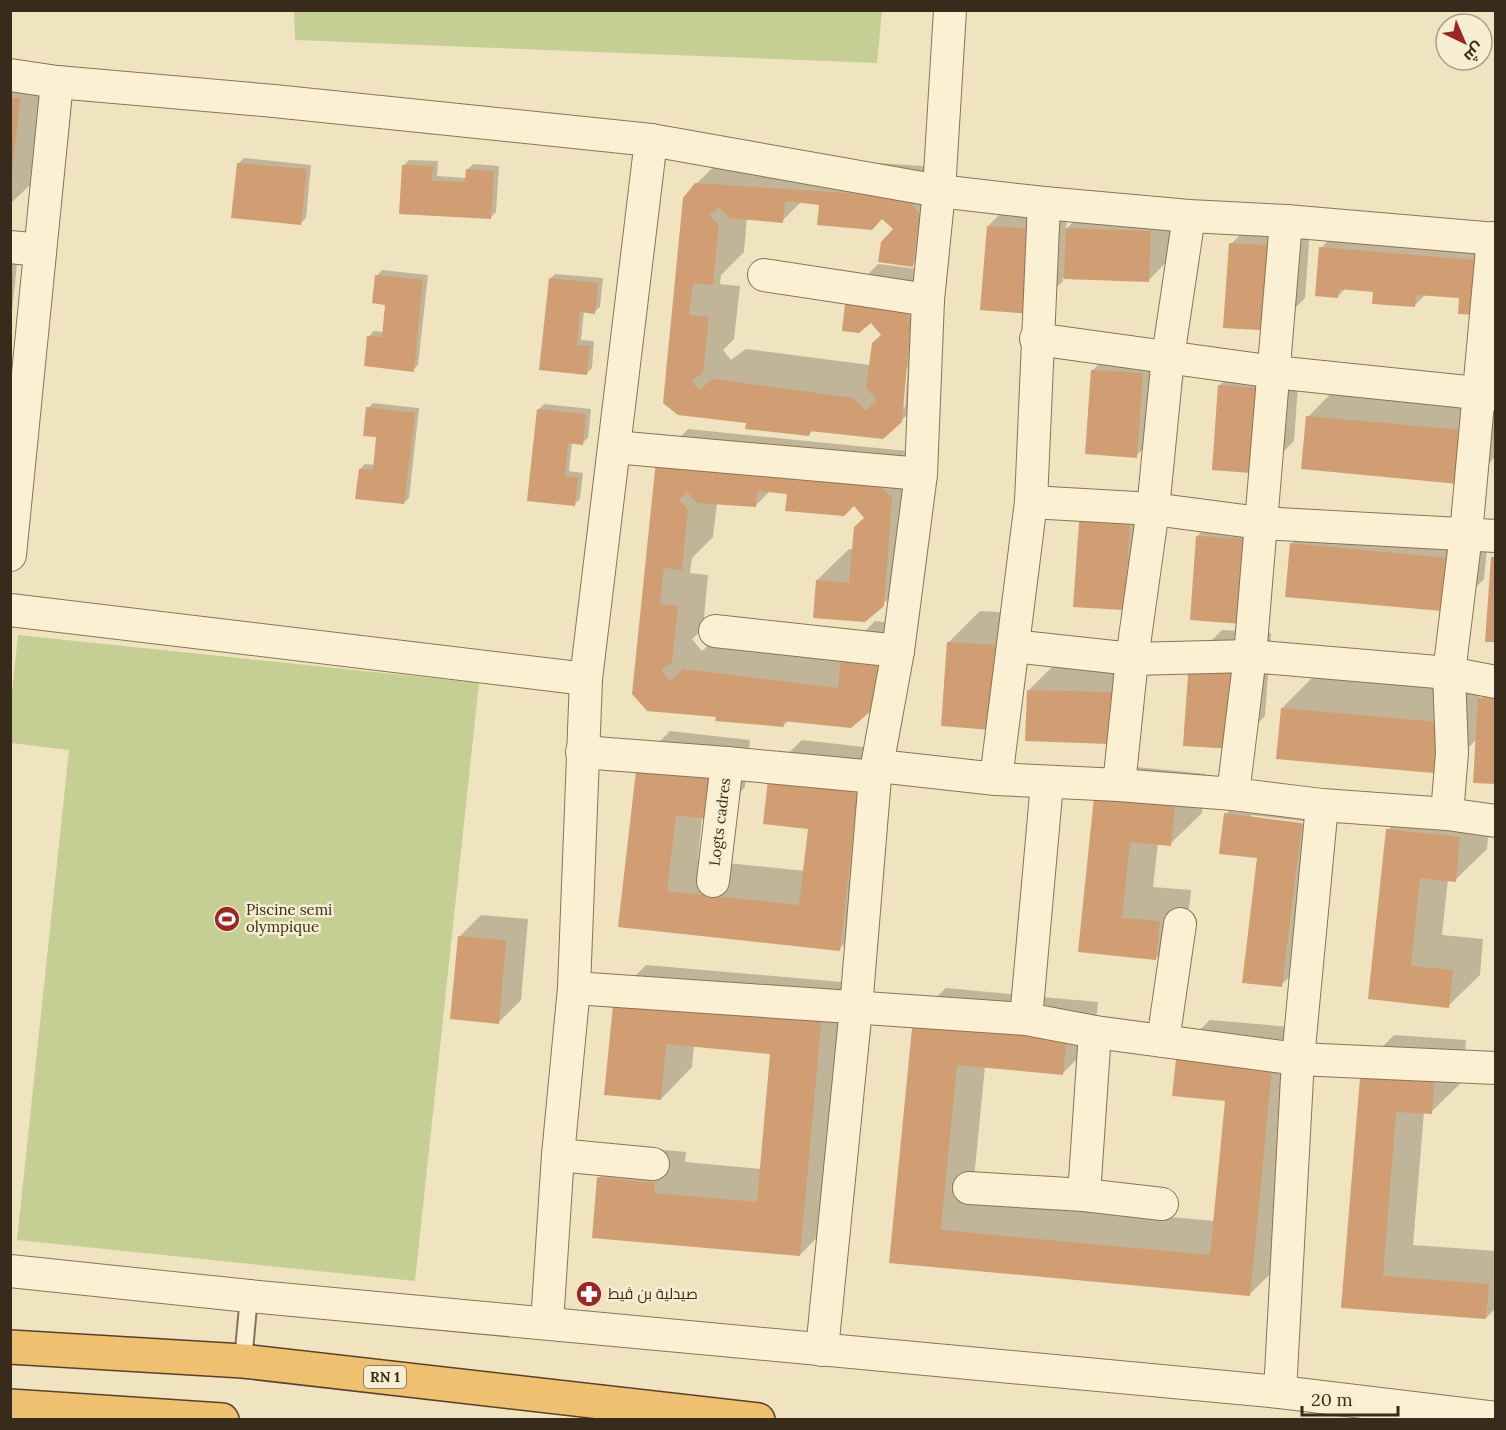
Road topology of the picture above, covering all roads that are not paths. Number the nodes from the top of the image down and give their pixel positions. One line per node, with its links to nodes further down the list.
1 (950, 10): 5 (street)
2 (10, 75): 3 (street)
3 (57, 82): 4 (street); 10 (street)
4 (651, 140): 5 (street); 18 (street)
5 (939, 191): 6 (street); 12 (street)
6 (1044, 202): 7 (street); 13 (street)
7 (1189, 216): 8 (street); 14 (street)
8 (1286, 221): 9 (street); 15 (street)
9 (1494, 239): 16 (street)
10 (26, 249): 17 (street)
11 (765, 275): 12 (street)
12 (928, 300): 19 (street)
13 (1036, 339): 14 (street); 20 (street)
14 (1168, 357): 15 (street); 21 (street)
15 (1274, 372): 16 (street); 22 (street)
16 (1487, 394): 23 (street)
17 (18, 397): 24 (street)
18 (614, 447): 19 (street); 32 (street)
19 (921, 474): 28 (street)
20 (1031, 502): 21 (street); 27 (street)
21 (1153, 509): 22 (street); 30 (street)
22 (1260, 522): 23 (street); 29 (street)
23 (1481, 535): 31 (street)
24 (11, 552)
25 (10, 610): 32 (street)
26 (715, 632): 28 (street)
27 (1013, 646): 30 (street); 37 (street)
28 (898, 651): 36 (street)
29 (1250, 656): 30 (street); 31 (street); 40 (street)
30 (1132, 659): 39 (street)
31 (1449, 673): 33 (street); 42 (street)
32 (586, 679): 34 (street)
33 (1496, 682)
34 (582, 752): 35 (street); 46 (street)
35 (727, 763): 36 (street); 44 (street, Logts cadres)
36 (877, 771): 37 (street); 47 (street)
37 (996, 779): 38 (street)
38 (1047, 783): 39 (street); 48 (street)
39 (1119, 785): 40 (street)
40 (1233, 794): 41 (street)
41 (1322, 805): 42 (street); 51 (street)
42 (1447, 814): 43 (street)
43 (1496, 821)
44 (712, 881)
45 (1180, 924): 50 (street)
46 (574, 988): 47 (street); 53 (street)
47 (856, 1008): 48 (street); 62 (street)
48 (1026, 1019): 49 (street)
49 (1095, 1032): 50 (street); 56 (street)
50 (1163, 1041): 51 (street)
51 (1298, 1059): 52 (street); 64 (street)
52 (1496, 1068)
53 (558, 1155): 54 (street); 60 (street)
54 (653, 1164)
55 (969, 1188): 56 (street)
56 (1084, 1195): 57 (street)
57 (1162, 1204)
58 (10, 1270): 59 (street)
59 (249, 1296): 60 (street); 63 (lane)
60 (547, 1323): 62 (street)
61 (10, 1347): 63 (highway, RN 1)
62 (822, 1350): 64 (street)
63 (243, 1360): 68 (highway, RN 1)
64 (1280, 1392): 66 (street)
65 (10, 1406): 67 (highway)
66 (1496, 1418)
67 (222, 1419)
68 (758, 1419)

